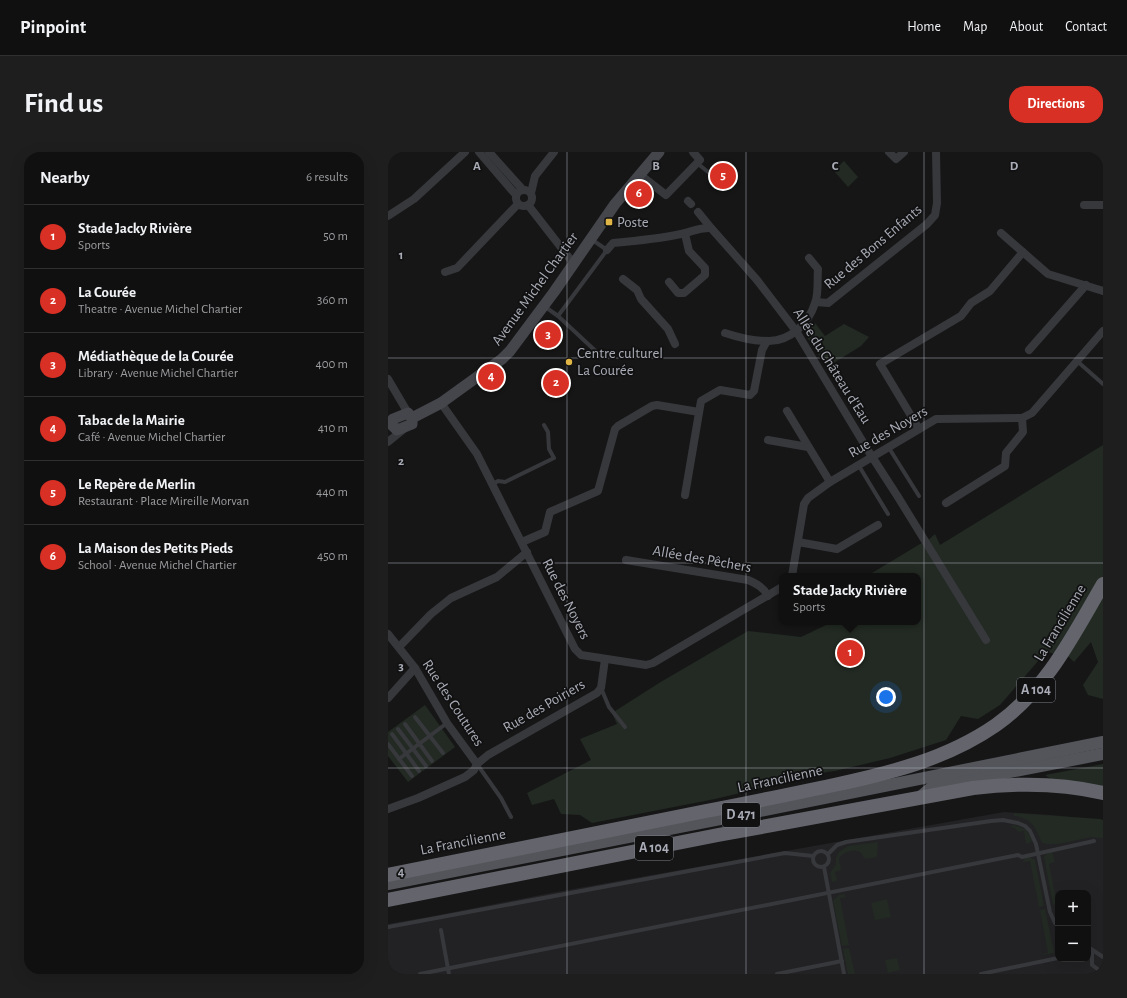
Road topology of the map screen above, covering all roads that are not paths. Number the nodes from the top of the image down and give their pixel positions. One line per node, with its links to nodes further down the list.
1 (464, 152): 20 (street)
2 (479, 152): 14 (street)
3 (489, 152): 13 (street)
4 (554, 152): 13 (street)
5 (659, 152): 11 (main road, Avenue Michel Chartier)
6 (693, 152): 10 (street)
7 (889, 152): 8 (street)
8 (904, 152)
9 (936, 152): 34 (street, Rue des Bons Enfants)
10 (697, 163): 11 (street); 12 (lane)
11 (639, 174): 24 (main road, Avenue Michel Chartier)
12 (712, 176)
13 (527, 191): 14 (street); 18 (street)
14 (516, 195): 15 (street)
15 (518, 204): 18 (street); 29 (street)
16 (1084, 205): 17 (street)
17 (1103, 205)
18 (528, 206): 28 (street)
19 (698, 212): 21 (street, Allée du Château d'Eau)
20 (388, 216)
21 (711, 228): 23 (street); 37 (street, Allée du Château d'Eau)
22 (1001, 232): 26 (street)
23 (685, 234): 25 (street); 31 (street)
24 (591, 239): 25 (lane); 28 (main road, Avenue Michel Chartier)
25 (607, 250): 36 (lane)
26 (1023, 252): 32 (street); 54 (street)
27 (809, 258): 34 (street, Rue des Bons Enfants)
28 (574, 264): 35 (main road, Avenue Michel Chartier)
29 (445, 272)
30 (623, 279): 41 (street)
31 (669, 282)
32 (1086, 285): 33 (street); 42 (street)
33 (1103, 291)
34 (816, 302): 37 (street, Rue des Bons Enfants)
35 (544, 306): 36 (lane); 47 (main road, Avenue Michel Chartier)
36 (558, 316): 43 (lane)
37 (796, 331): 40 (street, Rue des Bons Enfants); 59 (street, Allée du Château d'Eau)
38 (1103, 331): 44 (street)
39 (725, 333): 40 (street, Rue des Bons Enfants)
40 (766, 341): 49 (street)
41 (675, 344)
42 (1029, 350)
43 (602, 357)
44 (1077, 361): 46 (lane); 50 (street)
45 (388, 379): 51 (street)
46 (1103, 384)
47 (441, 403): 51 (main road, Avenue Michel Chartier); 62 (street, Rue des Noyers)
48 (787, 410): 57 (street)
49 (699, 412): 63 (street); 68 (street)
50 (1022, 418): 54 (street, Rue des Noyers); 65 (street)
51 (408, 419): 52 (main road); 56 (street)
52 (390, 422)
53 (544, 425): 62 (lane)
54 (919, 429): 58 (street, Rue des Noyers)
55 (768, 440): 57 (street)
56 (388, 442)
57 (808, 447): 61 (street)
58 (889, 448): 59 (street, Rue des Noyers); 64 (lane)
59 (872, 458): 60 (street, Rue des Noyers); 77 (street, Allée du Château d'Eau)
60 (859, 466): 61 (street, Rue des Noyers); 66 (lane)
61 (830, 482): 69 (street, Rue des Noyers)
62 (493, 484): 68 (street, Rue des Noyers)
63 (685, 495)
64 (919, 496)
65 (946, 503)
66 (888, 514)
67 (878, 525): 69 (street)
68 (522, 542): 70 (street, Rue des Noyers)
69 (798, 542): 72 (street, Rue des Noyers)
70 (527, 552): 78 (street); 79 (street, Rue des Noyers)
71 (626, 560): 75 (street, Allée des Pêchers)
72 (793, 573)
73 (1103, 584): 112 (highway, La Francilienne / A 104)
74 (779, 589): 75 (street, Rue des Noyers)
75 (768, 596): 79 (street, Rue des Noyers)
76 (388, 634): 78 (street, Rue des Coutures)
77 (986, 640)
78 (399, 647): 80 (street, Rue des Coutures)
79 (605, 659): 81 (street, Rue des Poiriers)
80 (415, 668): 82 (street); 84 (street, Rue des Coutures)
81 (601, 688): 86 (lane); 99 (street, Rue des Poiriers)
82 (388, 698)
83 (415, 717): 89 (lane)
84 (447, 723): 89 (lane); 99 (street, Rue des Coutures)
85 (405, 724): 92 (lane)
86 (625, 727)
87 (398, 729): 93 (lane)
88 (392, 734): 95 (lane)
89 (430, 736): 92 (lane); 94 (lane)
90 (1103, 742): 113 (main road, D 471)
91 (388, 744): 97 (lane)
92 (420, 744): 93 (lane); 98 (lane)
93 (413, 749): 95 (lane); 100 (lane)
94 (443, 753)
95 (406, 754): 97 (lane); 101 (lane)
96 (1103, 754): 104 (main road)
97 (399, 759): 102 (lane)
98 (432, 761)
99 (477, 764): 105 (street, Rue des Coutures); 106 (lane)
100 (426, 766)
101 (419, 771)
102 (412, 776)
103 (1103, 793): 104 (highway)
104 (920, 797): 115 (highway, A 104)
105 (388, 809)
106 (511, 818)
107 (1094, 841): 108 (lane)
108 (1038, 853): 109 (lane); 114 (lane); 116 (lane)
109 (828, 854): 110 (lane); 111 (lane)
110 (813, 856): 111 (lane); 117 (lane)
111 (824, 867): 114 (lane)
112 (388, 875)
113 (388, 884)
114 (829, 893): 123 (lane); 124 (lane)
115 (388, 900)
116 (1055, 923)
117 (388, 927)
118 (441, 930): 124 (lane)
119 (1091, 950): 120 (lane)
120 (1103, 957)
121 (1055, 959): 130 (lane)
122 (1091, 960): 125 (lane)
123 (842, 962): 128 (lane); 129 (lane)
124 (448, 969): 126 (lane); 127 (lane)
125 (1103, 973)
126 (420, 974)
127 (449, 974)
128 (777, 974)
129 (844, 974)
130 (982, 974)

